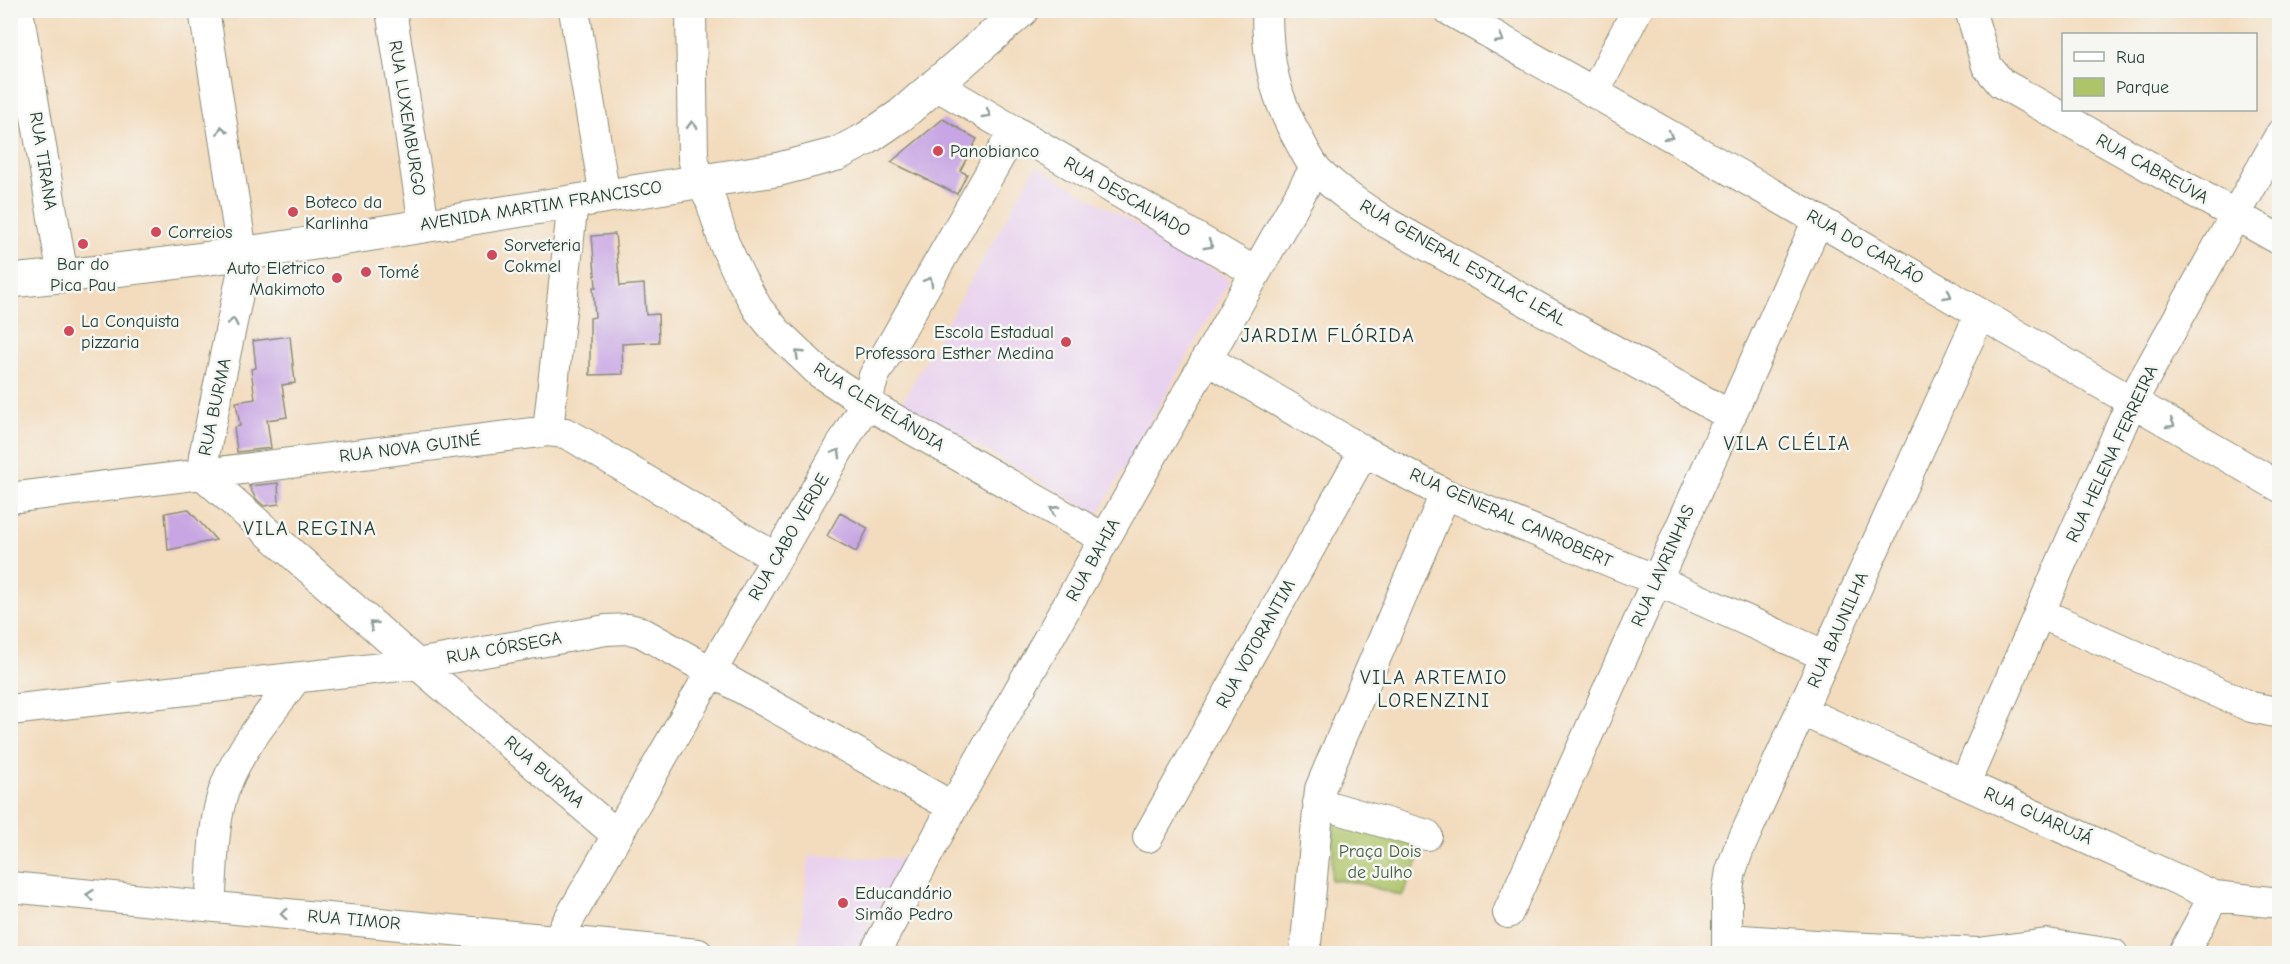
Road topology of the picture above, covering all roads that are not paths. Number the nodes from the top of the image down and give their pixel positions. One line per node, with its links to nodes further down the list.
1 (18, 10): 25 (street, RUA TIRANA)
2 (204, 10): 23 (street, RUA BURMA, one-way to 2)
3 (391, 10): 21 (street, RUA LUXEMBURGO)
4 (574, 10): 17 (street)
5 (691, 10): 16 (street, RUA CLEVELÂNDIA, one-way to 5)
6 (1022, 10): 11 (main road, AVENIDA MARTIM FRANCISCO)
7 (1267, 10): 15 (street, RUA GENERAL ESTILAC LEAL)
8 (1449, 10): 12 (street, RUA DO CARLÃO, one-way to 12)
9 (1637, 10): 12 (street)
10 (1970, 10): 19 (street, RUA CABREÚVA)
11 (936, 85): 13 (street, RUA DESCALVADO, one-way to 13); 16 (main road, AVENIDA MARTIM FRANCISCO)
12 (1594, 93): 20 (street, RUA DO CARLÃO, one-way to 20)
13 (1014, 131): 24 (street, RUA DESCALVADO, one-way to 24); 30 (street, RUA CABO VERDE, one-way to 13)
14 (2280, 135): 19 (street, RUA HELENA FERREIRA)
15 (1315, 168): 24 (street, RUA BAHIA); 31 (street, RUA GENERAL ESTILAC LEAL)
16 (700, 182): 17 (main road, AVENIDA MARTIM FRANCISCO); 30 (street, RUA CLEVELÂNDIA, one-way to 16)
17 (604, 197): 18 (main road, AVENIDA MARTIM FRANCISCO)
18 (573, 201): 21 (main road, AVENIDA MARTIM FRANCISCO); 32 (street)
19 (2235, 215): 22 (street, RUA CABREÚVA); 29 (street, RUA HELENA FERREIRA)
20 (1818, 220): 27 (street, RUA DO CARLÃO, one-way to 27); 31 (street, RUA LAVRINHAS)
21 (424, 225): 23 (main road, AVENIDA MARTIM FRANCISCO)
22 (2280, 240)
23 (242, 253): 25 (main road, AVENIDA MARTIM FRANCISCO); 34 (street, RUA BURMA, one-way to 23)
24 (1255, 272): 28 (street, RUA BAHIA)
25 (63, 277): 26 (main road, AVENIDA MARTIM FRANCISCO)
26 (10, 281)
27 (1980, 314): 29 (street, RUA DO CARLÃO); 42 (street, RUA BAUNILHA)
28 (1206, 359): 33 (street, RUA GENERAL CANROBERT); 38 (street, RUA BAHIA)
29 (2132, 401): 35 (street, RUA DO CARLÃO, one-way to 35); 41 (street, RUA HELENA FERREIRA)
30 (866, 403): 38 (street, RUA CLEVELÂNDIA, one-way to 30); 39 (street, RUA CABO VERDE, one-way to 30)
31 (1731, 416): 40 (street, RUA LAVRINHAS)
32 (548, 431): 34 (street, RUA NOVA GUINÉ); 39 (street, RUA NOVA GUINÉ)
33 (1364, 451): 36 (street, RUA GENERAL CANROBERT); 54 (street, RUA VOTORANTIM)
34 (202, 474): 37 (street, RUA NOVA GUINÉ); 43 (street, RUA BURMA, one-way to 34)
35 (2280, 487)
36 (1445, 494): 40 (street, RUA GENERAL CANROBERT); 50 (street)
37 (10, 498)
38 (1105, 539): 51 (street, RUA BAHIA)
39 (776, 558): 44 (street, RUA CABO VERDE)
40 (1656, 580): 42 (street, RUA GENERAL CANROBERT); 59 (street, RUA LAVRINHAS)
41 (2040, 613): 48 (street); 49 (street, RUA HELENA FERREIRA)
42 (1826, 656): 47 (street, RUA BAUNILHA)
43 (417, 664): 44 (street, RUA CÓRSEGA); 45 (street, RUA CÓRSEGA); 52 (street, RUA BURMA)
44 (711, 671): 51 (street, RUA CÓRSEGA); 52 (street, RUA CABO VERDE)
45 (296, 678): 46 (street, RUA CÓRSEGA); 58 (street)
46 (15, 702)
47 (1802, 711): 49 (street, RUA GUARUJÁ); 63 (street, RUA BAUNILHA)
48 (2280, 713)
49 (1965, 783): 56 (street, RUA GUARUJÁ)
50 (1318, 803): 53 (street); 67 (street)
51 (953, 807): 66 (street, RUA BAHIA)
52 (617, 835): 62 (street, RUA CABO VERDE)
53 (1427, 835)
54 (1148, 837)
55 (10, 887): 58 (street, RUA TIMOR, one-way to 55)
56 (2214, 896): 57 (street, RUA GUARUJÁ); 69 (street)
57 (2280, 903)
58 (210, 906): 61 (street, RUA TIMOR, one-way to 58)
59 (1508, 913)
60 (519, 936): 61 (street, RUA TIMOR); 62 (street, RUA TIMOR); 64 (street)
61 (431, 940)
62 (557, 940): 65 (street, RUA TIMOR)
63 (1727, 946): 68 (street)
64 (484, 954)
65 (698, 954)
66 (874, 954)
67 (1305, 954)
68 (2114, 954)
69 (2183, 954)

